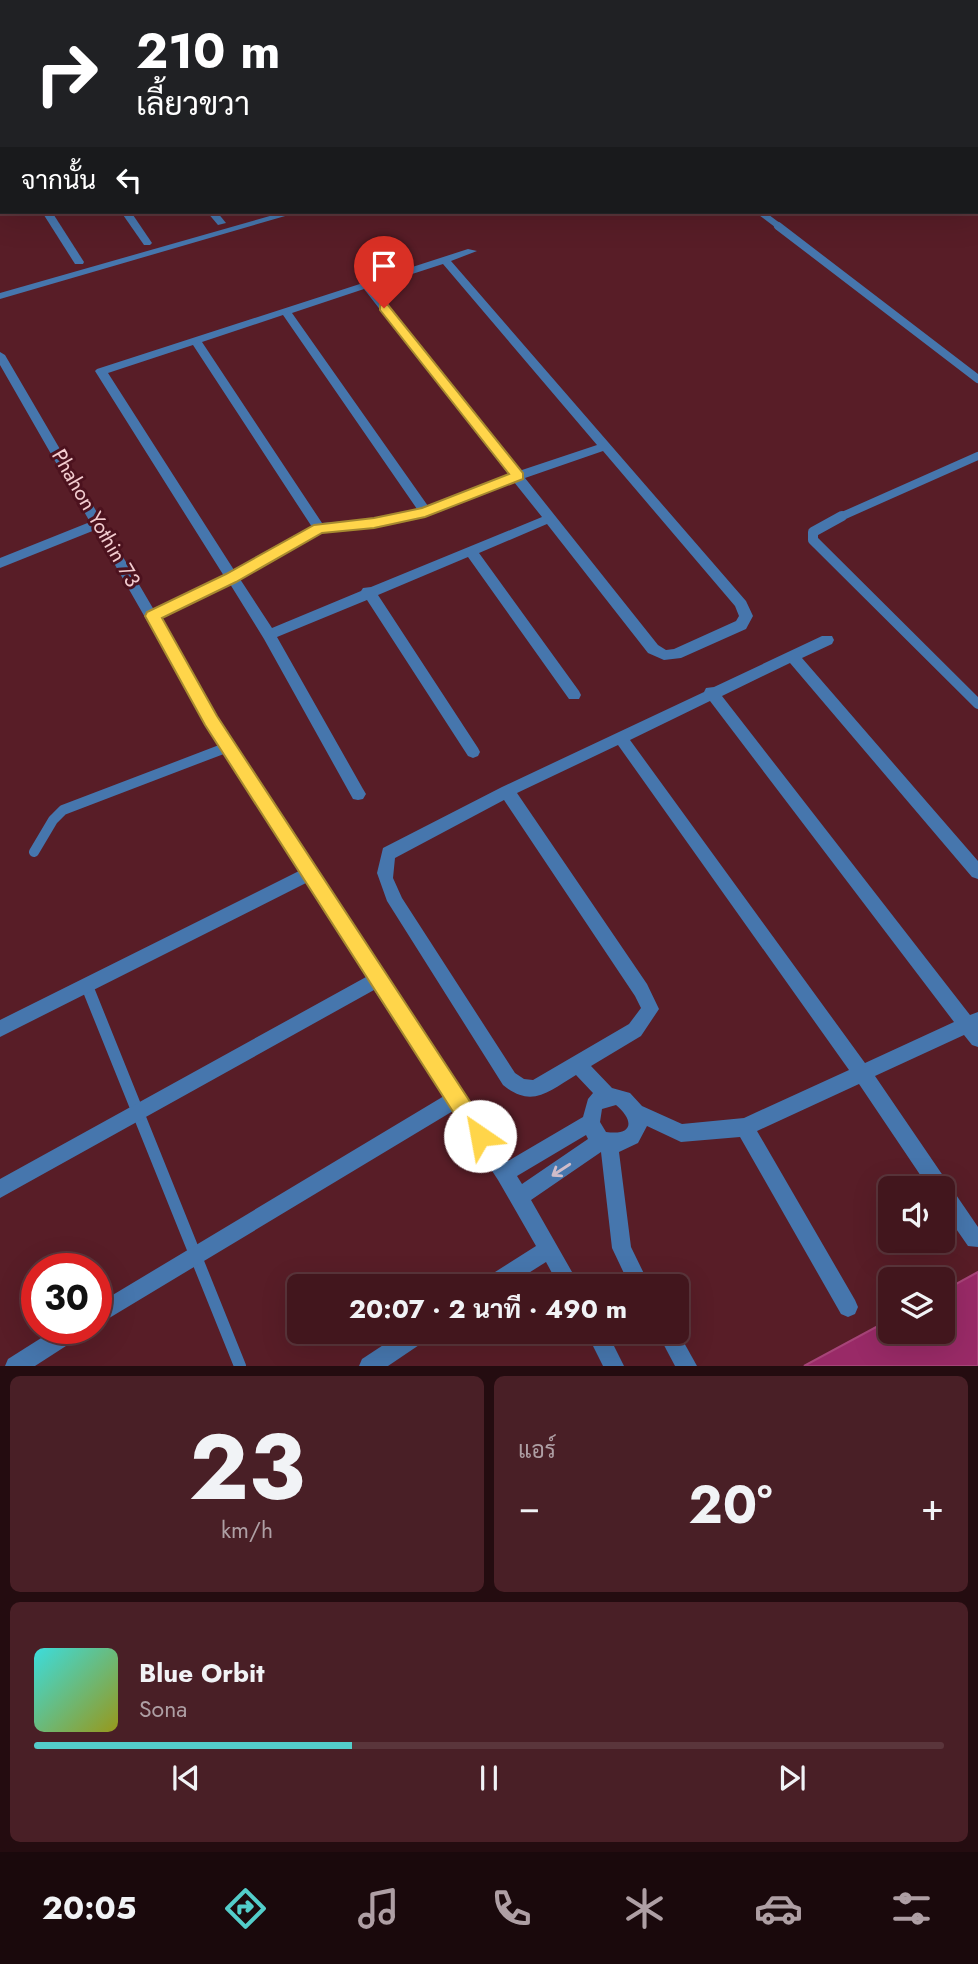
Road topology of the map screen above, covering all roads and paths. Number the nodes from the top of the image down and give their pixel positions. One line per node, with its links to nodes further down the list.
1 (48, 214): 10 (street)
2 (127, 214): 7 (street)
3 (214, 214): 6 (street)
4 (287, 214): 12 (street)
5 (763, 214): 16 (lane)
6 (221, 223)
7 (148, 243)
8 (472, 251): 9 (street)
9 (446, 261): 11 (street); 17 (street)
10 (79, 262)
11 (367, 287): 13 (street); 19 (street)
12 (0, 296)
13 (287, 313): 14 (street); 20 (street)
14 (196, 341): 23 (street); 26 (street)
15 (0, 355): 22 (street, Phahon Yothin 73)
16 (978, 379)
17 (604, 447): 19 (street); 21 (street)
18 (978, 456): 34 (lane)
19 (518, 476): 20 (street); 21 (street)
20 (425, 512): 23 (street)
21 (550, 518): 24 (street)
22 (99, 524): 25 (street); 28 (street, Phahon Yothin 73)
23 (319, 528): 26 (street)
24 (470, 550): 27 (street); 33 (street)
25 (0, 563)
26 (231, 578): 28 (street); 29 (street)
27 (368, 592): 29 (street); 37 (street)
28 (153, 616): 36 (street, Phahon Yothin 73)
29 (269, 635): 39 (street)
30 (828, 640): 31 (street)
31 (793, 657): 32 (street); 41 (street)
32 (711, 692): 35 (street); 46 (street)
33 (573, 695)
34 (978, 704)
35 (620, 737): 38 (street); 48 (street)
36 (228, 747): 40 (lane); 42 (street, Phahon Yothin 73)
37 (473, 752)
38 (507, 791): 47 (street); 47 (street)
39 (358, 794)
40 (34, 852)
41 (978, 872)
42 (309, 874): 43 (street, Phahon Yothin 73); 44 (street)
43 (377, 981): 50 (street, Phahon Yothin 73); 51 (street)
44 (86, 986): 45 (street); 51 (lane)
45 (0, 1029)
46 (975, 1029): 48 (street)
47 (577, 1064): 49 (street)
48 (861, 1072): 54 (street); 57 (street)
49 (608, 1096): 52 (street); 53 (street)
50 (456, 1099): 56 (street, Phahon Yothin 73); 63 (street)
51 (139, 1112): 58 (street); 63 (lane)
52 (636, 1112): 54 (street); 55 (street)
53 (590, 1122): 55 (street); 56 (street)
54 (745, 1127): 68 (street)
55 (605, 1141): 59 (street, one-way to 59); 66 (street)
56 (505, 1173): 59 (street, Phahon Yothin 73)
57 (932, 1176)
58 (0, 1189)
59 (519, 1197): 62 (street, Phahon Yothin 73)
60 (955, 1211): 61 (street)
61 (975, 1240)
62 (549, 1249): 64 (street); 65 (street, Phahon Yothin 73)
63 (197, 1255): 67 (street); 74 (lane)
64 (510, 1274)
65 (563, 1274)
66 (634, 1274)
67 (112, 1306)
68 (848, 1307)
69 (50, 1344): 73 (street)
70 (403, 1344): 75 (street)
71 (602, 1344): 76 (street)
72 (674, 1344): 77 (street)
73 (15, 1366)
74 (240, 1366)
75 (369, 1366)
76 (614, 1366)
77 (687, 1366)

